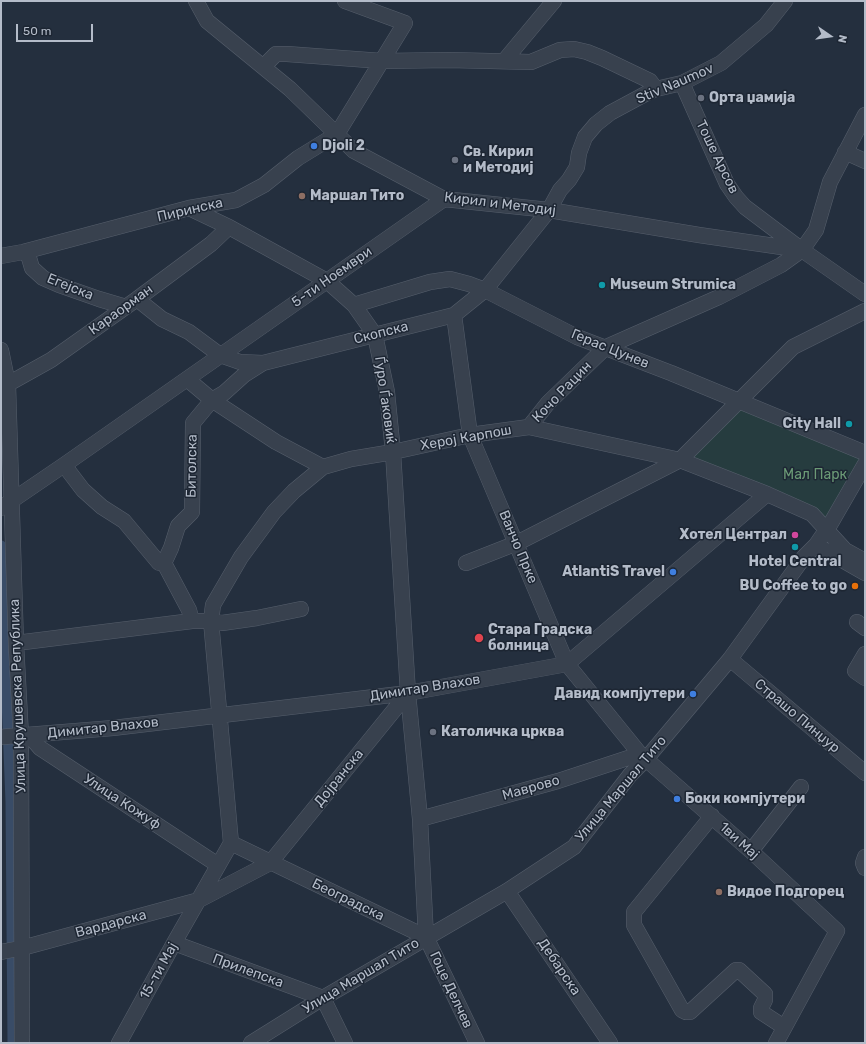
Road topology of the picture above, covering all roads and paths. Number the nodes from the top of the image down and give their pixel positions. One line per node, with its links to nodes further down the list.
1 (196, 1): 7 (street, Кирил и Методиј)
2 (345, 1): 6 (street, Пиринска)
3 (554, 1): 5 (street)
4 (785, 1): 8 (street, Stiv Naumov)
5 (504, 60): 6 (street); 9 (street)
6 (382, 62): 7 (street); 11 (street, Пиринска)
7 (263, 67): 11 (street, Кирил и Методиј)
8 (682, 83): 9 (street, Stiv Naumov); 18 (street, Тоше Арсов)
9 (656, 89): 16 (street, Stiv Naumov)
10 (865, 115): 12 (street, Кочо Рацин)
11 (337, 134): 14 (street, Кирил и Методиј); 15 (street, Пиринска)
12 (845, 152): 13 (street); 18 (street, Кочо Рацин)
13 (865, 161)
14 (444, 199): 16 (street, Кирил и Методиј); 21 (street, 5-ти Ноември)
15 (189, 208): 17 (street, Ѓуро Ѓаковиќ); 19 (street, Пиринска)
16 (549, 210): 18 (street, Кирил и Методиј); 22 (street, Скопска)
17 (229, 227): 21 (street, Ѓуро Ѓаковиќ); 24 (street, Караорман)
18 (802, 250): 23 (street, Тоше Арсов); 29 (street, Кочо Рацин)
19 (27, 251): 20 (street, Пиринска); 24 (street, Егејска)
20 (1, 256)
21 (327, 281): 25 (street, Ѓуро Ѓаковиќ); 31 (street, 5-ти Ноември)
22 (484, 290): 25 (street, Герас Цунев); 27 (street, Скопска); 29 (street, Герас Цунев)
23 (865, 294)
24 (132, 303): 31 (street, Егејска); 34 (street, Караорман)
25 (354, 305): 28 (street, Ѓуро Ѓаковиќ)
26 (865, 311): 36 (street)
27 (454, 315): 28 (street, Скопска); 38 (street, Ванчо Прке)
28 (375, 335): 32 (street, Скопска); 39 (street, Ѓуро Ѓаковиќ)
29 (606, 347): 36 (street, Герас Цунев); 37 (street, Кочо Рацин)
30 (1, 350): 34 (street, Улица Крушевска Република)
31 (220, 355): 32 (street, Егејска); 33 (street)
32 (263, 363): 35 (street, Скопска)
33 (187, 379): 35 (street); 43 (street)
34 (8, 384): 46 (street, Улица Крушевска Република)
35 (212, 400): 44 (street); 51 (street, Битолска)
36 (738, 400): 40 (street, Герас Цунев); 41 (street)
37 (529, 426): 38 (street, Херој Карпош); 41 (street, Херој Карпош)
38 (470, 435): 39 (street, Херој Карпош); 48 (street, Ванчо Прке)
39 (393, 452): 44 (street, Херој Карпош); 62 (street, Ѓуро Ѓаковиќ)
40 (865, 453)
41 (680, 460): 45 (street, Херој Карпош); 48 (street)
42 (865, 464): 47 (street, Улица Маршал Тито)
43 (64, 465): 46 (street); 51 (street)
44 (323, 467): 56 (street)
45 (767, 494): 47 (street, Херој Карпош); 60 (street)
46 (6, 504): 57 (street, Улица Крушевска Република)
47 (827, 529): 49 (street, Улица Маршал Тито); 50 (street, Херој Карпош)
48 (517, 543): 52 (street); 60 (street, Ванчо Прке)
49 (816, 545): 53 (street); 59 (street, Улица Маршал Тито)
50 (865, 561)
51 (164, 563): 55 (street)
52 (466, 563)
53 (865, 572)
54 (301, 609): 56 (street)
55 (192, 621): 56 (street); 57 (street)
56 (211, 621): 63 (street)
57 (16, 643): 64 (street, Улица Крушевска Република)
58 (865, 654): 61 (street)
59 (730, 659): 66 (street, Улица Маршал Тито); 67 (street, Страшо Пинџур)
60 (567, 664): 62 (street, Димитар Влахов); 66 (street, Ванчо Прке)
61 (865, 678)
62 (408, 693): 63 (street, Димитар Влахов); 70 (street, Ѓуро Ѓаковиќ); 74 (street, Дојранска)
63 (220, 715): 64 (street, Димитар Влахов); 71 (street)
64 (25, 735): 65 (street, Димитар Влахов); 75 (street, Улица Кожуф); 81 (street, Улица Крушевска Република)
65 (1, 737)
66 (643, 756): 69 (street, 1ви Мај); 70 (street, Маврово); 77 (street, Улица Маршал Тито)
67 (865, 773)
68 (801, 787): 72 (street)
69 (712, 816): 72 (street, 1ви Мај); 84 (street)
70 (420, 819): 79 (street, Ѓуро Ѓаковиќ)
71 (231, 843): 74 (street, Београдска); 75 (street, 15-ти Мај)
72 (750, 851): 84 (street, 1ви Мај)
73 (865, 857): 76 (street)
74 (270, 863): 78 (street, Вардарска); 79 (street, Београдска)
75 (218, 865): 78 (street, 15-ти Мај)
76 (865, 868)
77 (507, 891): 79 (street, Улица Маршал Тито); 90 (street, Дебарска)
78 (199, 900): 80 (street, 15-ти Мај); 81 (street, Вардарска)
79 (426, 937): 83 (street, Улица Маршал Тито); 89 (street, Гоце Делчев)
80 (174, 943): 83 (street, Прилепска); 86 (street, 15-ти Мај)
81 (22, 948): 82 (street, Вардарска); 85 (street, Улица Крушевска Република)
82 (1, 952)
83 (323, 998): 87 (street, Улица Маршал Тито); 88 (street)
84 (784, 1027): 91 (street)
85 (22, 1043)
86 (120, 1043)
87 (251, 1043)
88 (345, 1043)
89 (477, 1043)
90 (610, 1043)
91 (776, 1043)

